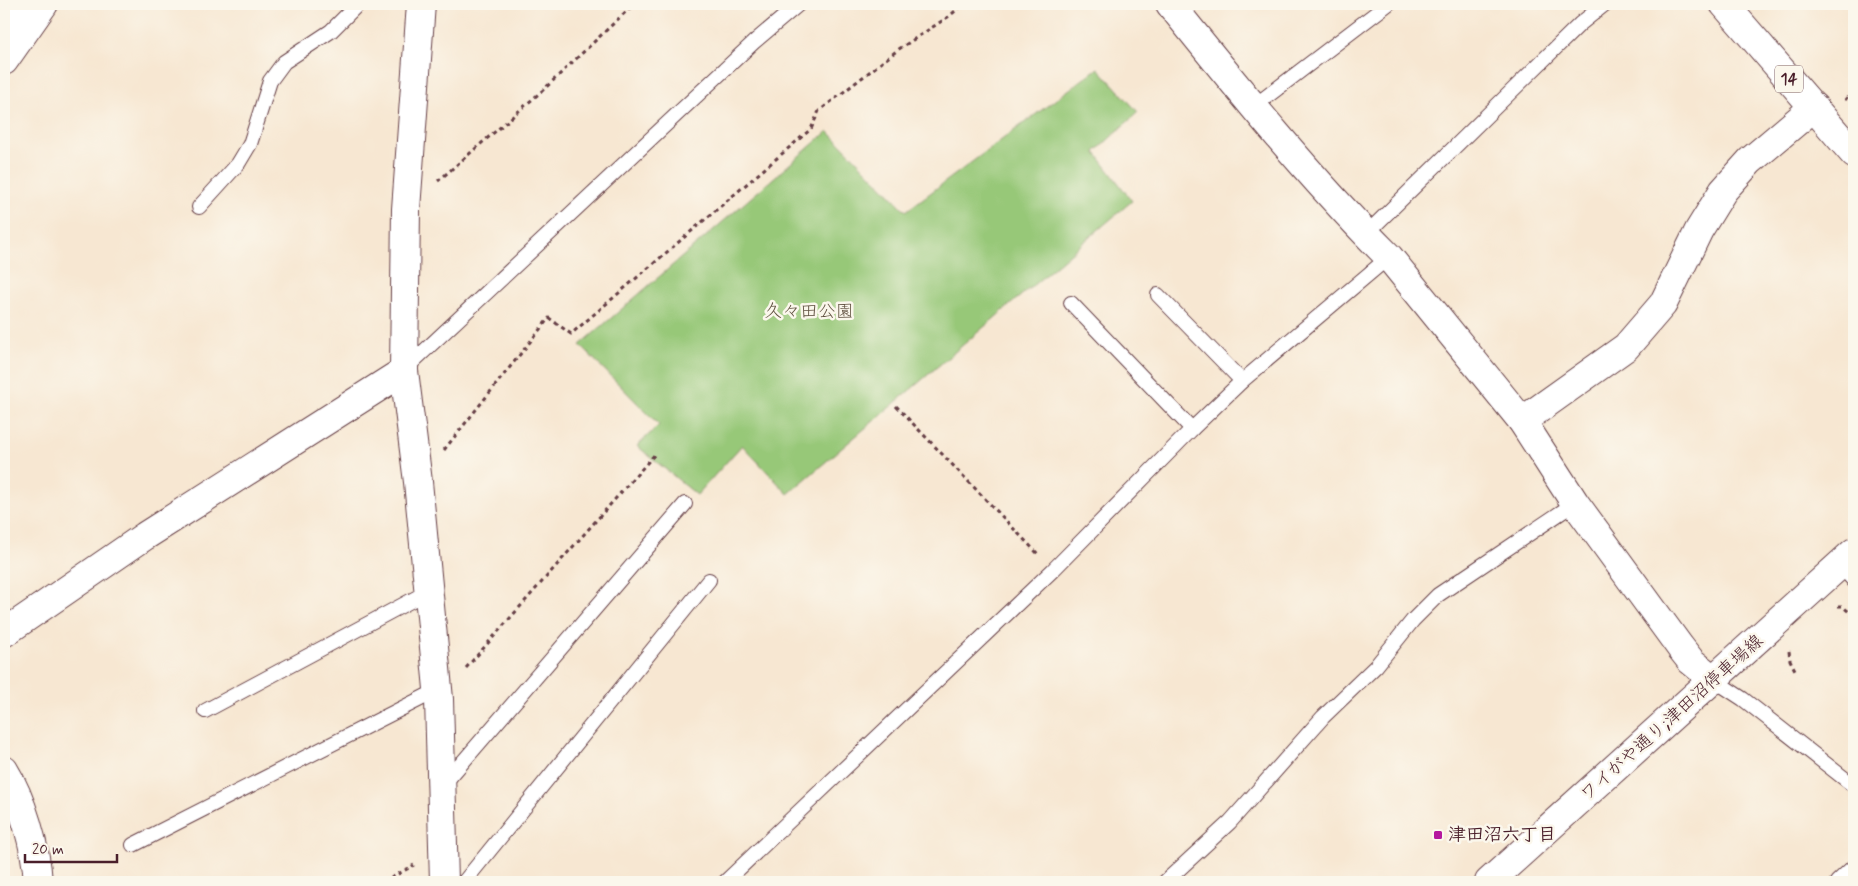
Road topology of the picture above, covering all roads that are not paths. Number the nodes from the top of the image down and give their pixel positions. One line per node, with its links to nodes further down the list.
1 (16, 4): 10 (main road)
2 (44, 4): 11 (main road)
3 (358, 4): 15 (lane)
4 (421, 4): 20 (main road)
5 (799, 4): 20 (lane)
6 (1170, 4): 13 (main road)
7 (1388, 4): 13 (lane)
8 (1605, 4): 16 (lane)
9 (1724, 4): 12 (main road, 14)
10 (4, 22)
11 (4, 62)
12 (1814, 106): 14 (main road, 14); 22 (main road)
13 (1252, 108): 16 (main road)
14 (1854, 154)
15 (199, 207)
16 (1366, 234): 17 (main road)
17 (1389, 257): 21 (lane); 22 (main road)
18 (1158, 295): 21 (lane)
19 (1071, 304): 23 (lane)
20 (404, 371): 28 (main road); 29 (main road)
21 (1242, 380): 23 (lane)
22 (1522, 422): 24 (main road)
23 (1192, 429): 41 (lane)
24 (1575, 503): 30 (main road); 42 (lane)
25 (685, 504): 35 (lane)
26 (1850, 566): 30 (main road, ワイがや通り;津田沼停車場線)
27 (709, 580): 40 (lane)
28 (429, 591): 31 (main road); 32 (lane)
29 (4, 633)
30 (1714, 680): 34 (lane); 43 (main road, ワイがや通り;津田沼停車場線)
31 (438, 695): 35 (main road); 36 (lane)
32 (205, 711)
33 (4, 770): 38 (main road)
34 (1854, 786)
35 (441, 788): 39 (main road)
36 (133, 845)
37 (1854, 866): 44 (lane)
38 (38, 882)
39 (444, 882)
40 (464, 882)
41 (725, 882)
42 (1165, 882)
43 (1489, 882)
44 (1838, 882)

